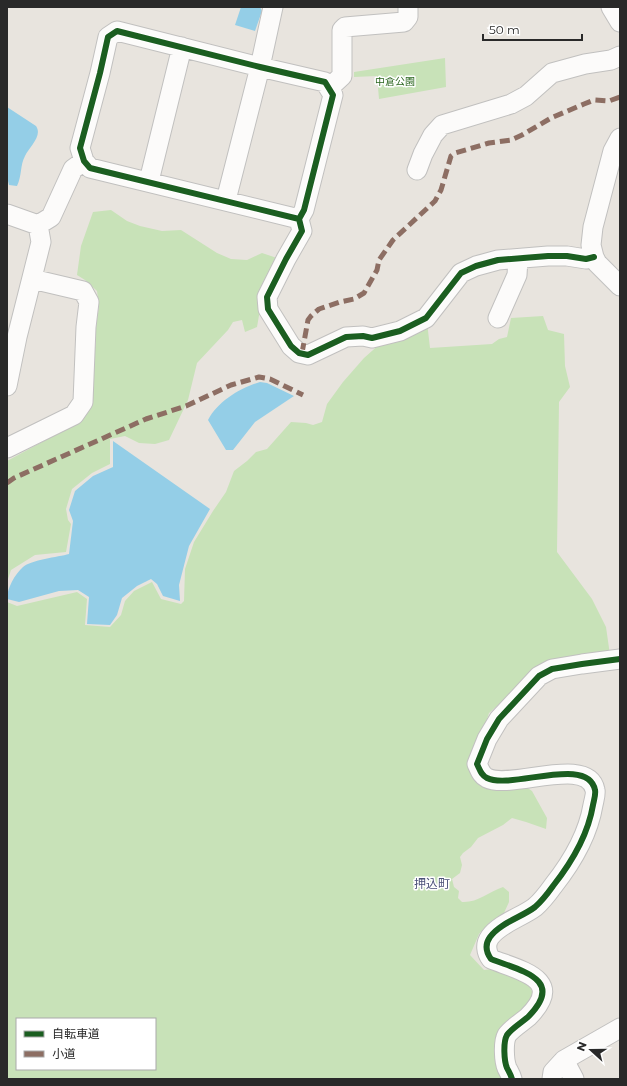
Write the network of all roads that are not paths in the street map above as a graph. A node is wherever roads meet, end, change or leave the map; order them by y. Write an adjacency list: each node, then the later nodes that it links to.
1 (273, 7): 7 (street)
2 (408, 7): 8 (street)
3 (611, 7): 4 (street)
4 (620, 22)
5 (182, 47): 7 (street); 10 (street); 12 (street)
6 (620, 56): 11 (street)
7 (260, 67): 8 (street); 13 (street)
8 (329, 88): 15 (street)
9 (620, 138): 17 (street)
10 (84, 161): 12 (street); 16 (street)
11 (417, 170)
12 (149, 181): 13 (street)
13 (226, 200): 15 (street)
14 (7, 214): 16 (street)
15 (299, 219): 18 (street)
16 (38, 225): 19 (street)
17 (594, 257): 18 (street); 20 (street)
18 (518, 259): 21 (street)
19 (32, 280): 22 (street); 23 (street)
20 (620, 286)
21 (498, 318)
22 (7, 386)
23 (7, 448)
24 (620, 659): 27 (street)
25 (620, 1028): 26 (street)
26 (564, 1060): 28 (street); 29 (street)
27 (512, 1079)
28 (552, 1079)
29 (574, 1079)

